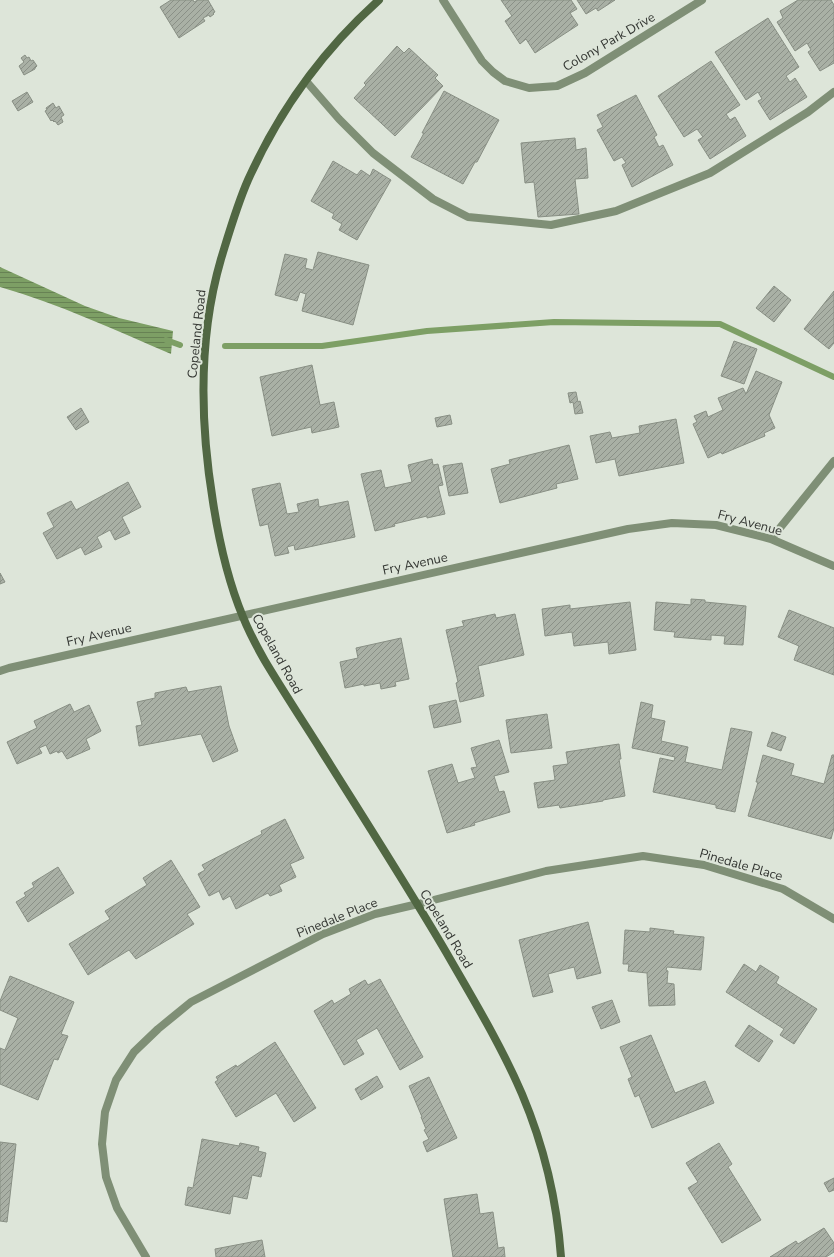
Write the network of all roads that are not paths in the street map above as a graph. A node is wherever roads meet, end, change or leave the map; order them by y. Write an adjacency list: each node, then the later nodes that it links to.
1 (379, 0): 4 (street, Copeland Road)
2 (443, 0): 3 (street, Colony Park Drive)
3 (702, 0)
4 (306, 81): 5 (street); 9 (street, Copeland Road)
5 (834, 92)
6 (834, 461): 7 (street)
7 (771, 539): 8 (street, Fry Avenue); 9 (street, Fry Avenue)
8 (834, 566)
9 (242, 615): 10 (street, Fry Avenue); 11 (street, Copeland Road)
10 (0, 671)
11 (418, 904): 12 (street, Pinedale Place); 13 (street, Pinedale Place); 14 (street, Copeland Road)
12 (834, 919)
13 (146, 1257)
14 (561, 1257)

